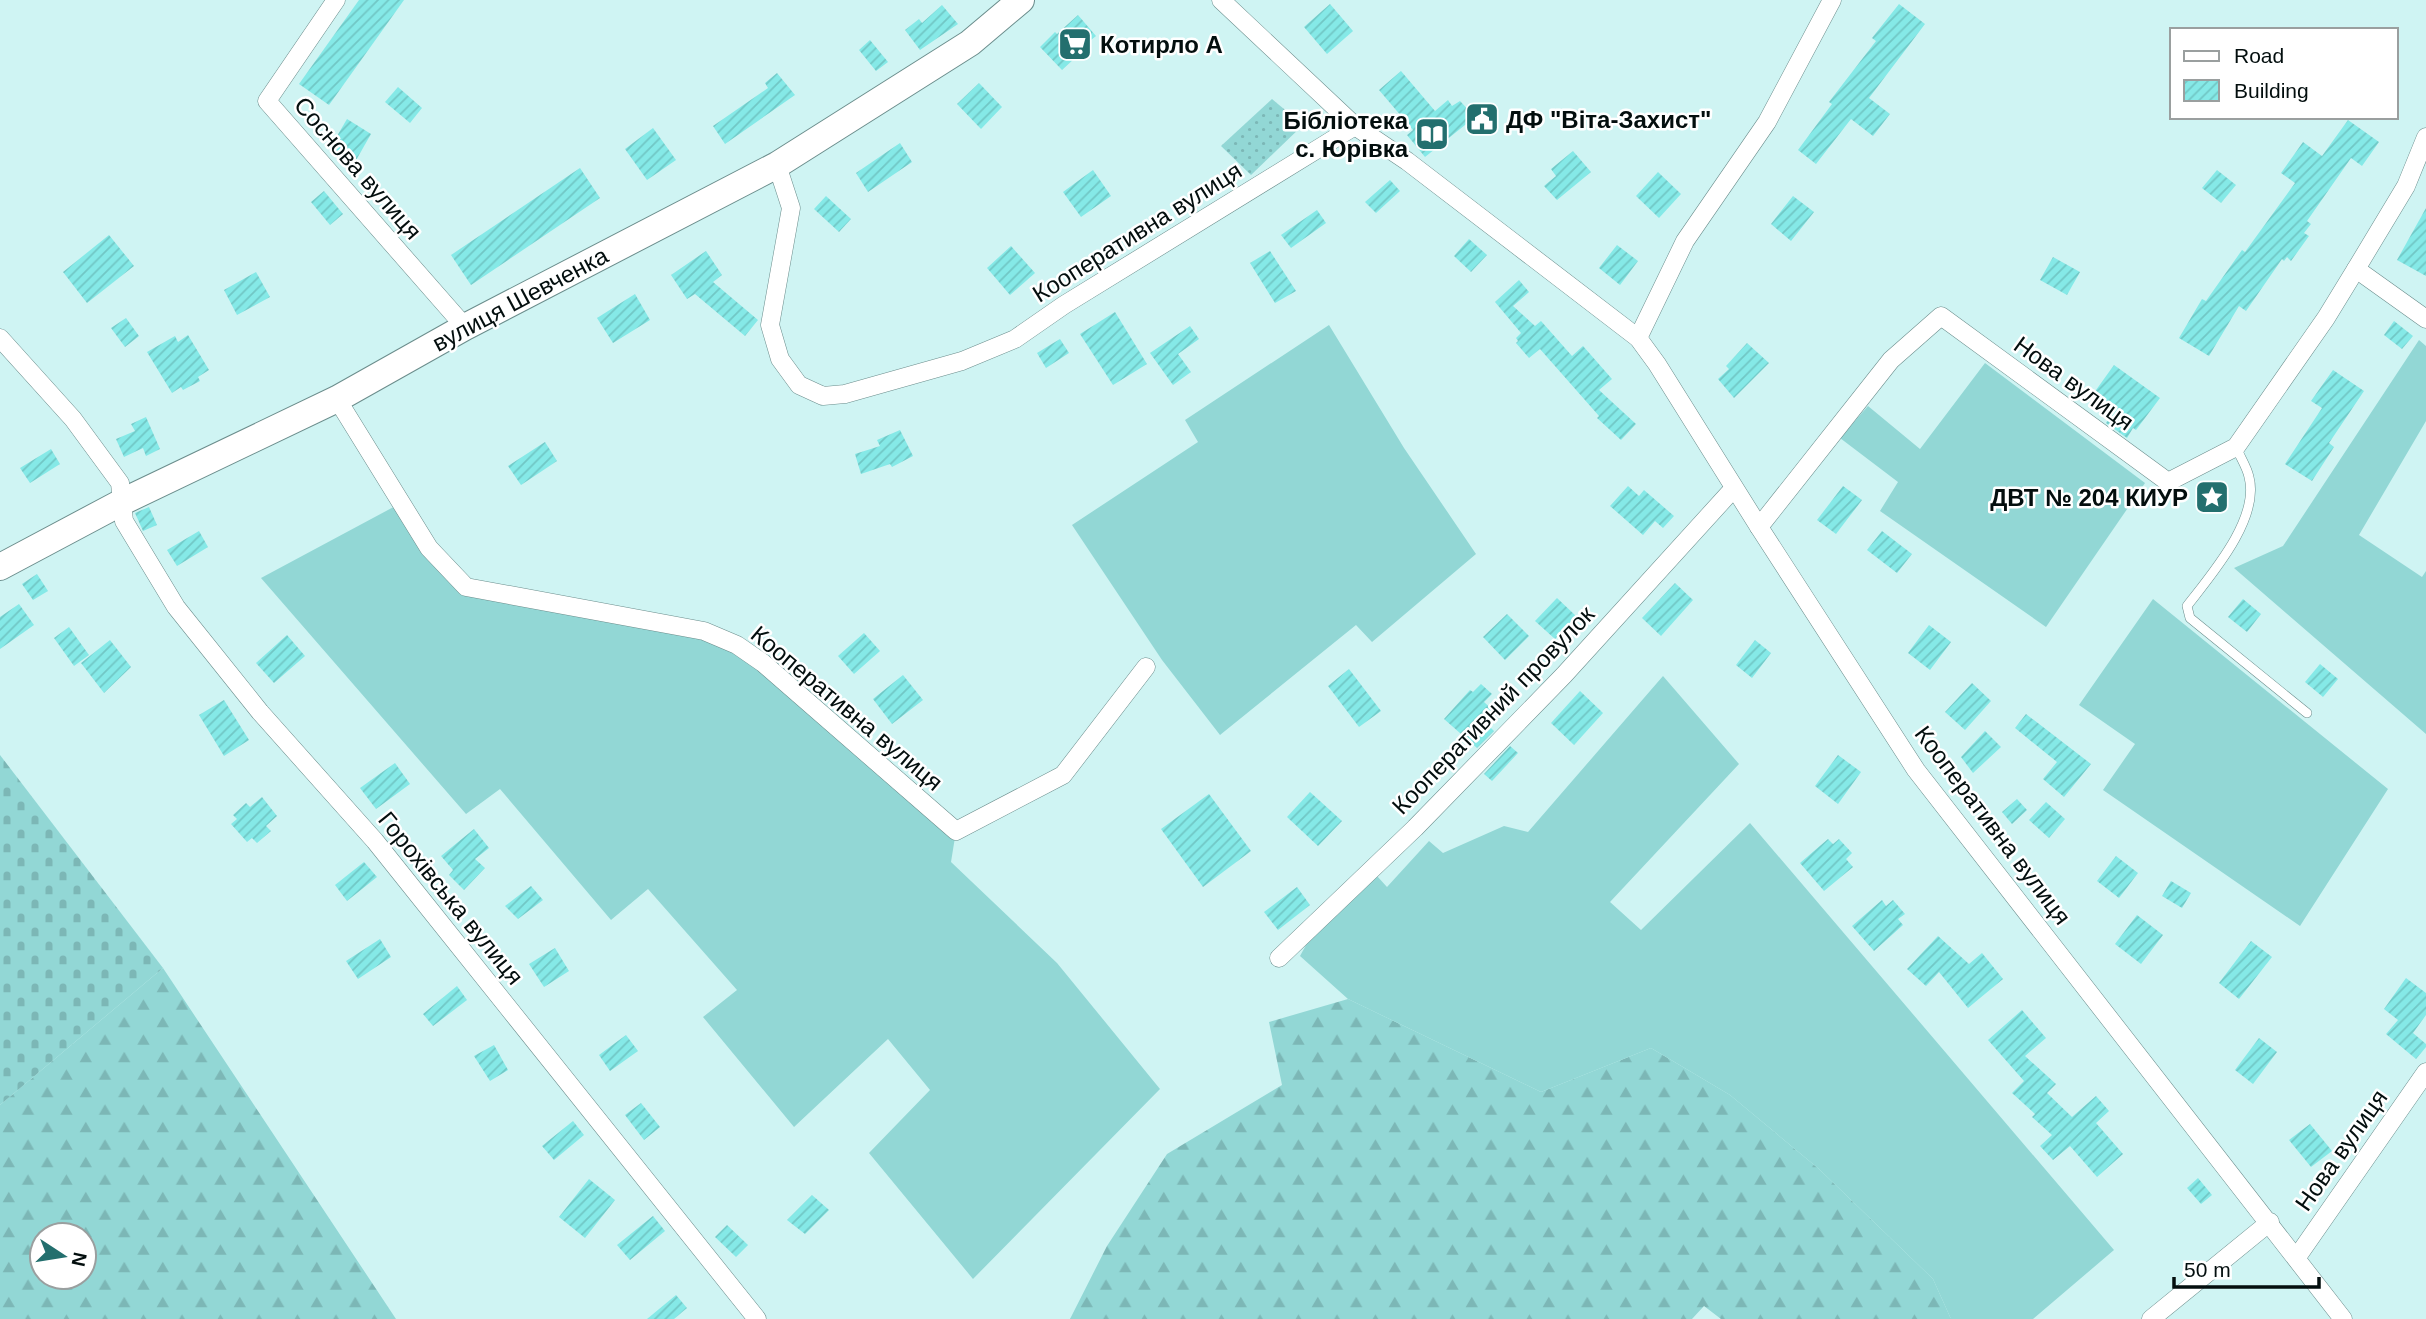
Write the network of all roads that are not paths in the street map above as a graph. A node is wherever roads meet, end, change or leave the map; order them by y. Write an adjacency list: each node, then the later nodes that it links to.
1 (336, 0): 10 (street, Соснова вулиця)
2 (1021, 0): 7 (street, вулиця Шевченка)
3 (1221, 0): 5 (street, Кооперативна вулиця)
4 (1832, 0): 12 (street)
5 (1355, 126): 7 (street, Кооперативна вулиця); 12 (street, Кооперативна вулиця)
6 (2426, 137): 8 (street, Нова вулиця)
7 (777, 165): 10 (street, вулиця Шевченка)
8 (2356, 269): 9 (street); 14 (street, Нова вулиця)
9 (2426, 319)
10 (465, 327): 13 (street, вулиця Шевченка)
11 (0, 338): 16 (street, Горохівська вулиця)
12 (1637, 338): 15 (street, Кооперативна вулиця)
13 (337, 400): 16 (street, вулиця Шевченка); 19 (street, Кооперативна вулиця)
14 (2236, 447): 17 (street, Нова вулиця); 20 (lane)
15 (1734, 488): 17 (street, Кооперативна вулиця); 21 (street, Кооперативний провулок)
16 (124, 501): 18 (street, вулиця Шевченка); 25 (street, Горохівська вулиця)
17 (1759, 527): 23 (street, Кооперативна вулиця)
18 (0, 567)
19 (1146, 667)
20 (2307, 713)
21 (1279, 958)
22 (2426, 1072): 24 (street, Нова вулиця)
23 (2270, 1222): 24 (street, Кооперативна вулиця); 26 (street)
24 (2297, 1257): 27 (street, Кооперативна вулиця)
25 (757, 1319)
26 (2151, 1319)
27 (2343, 1319)

